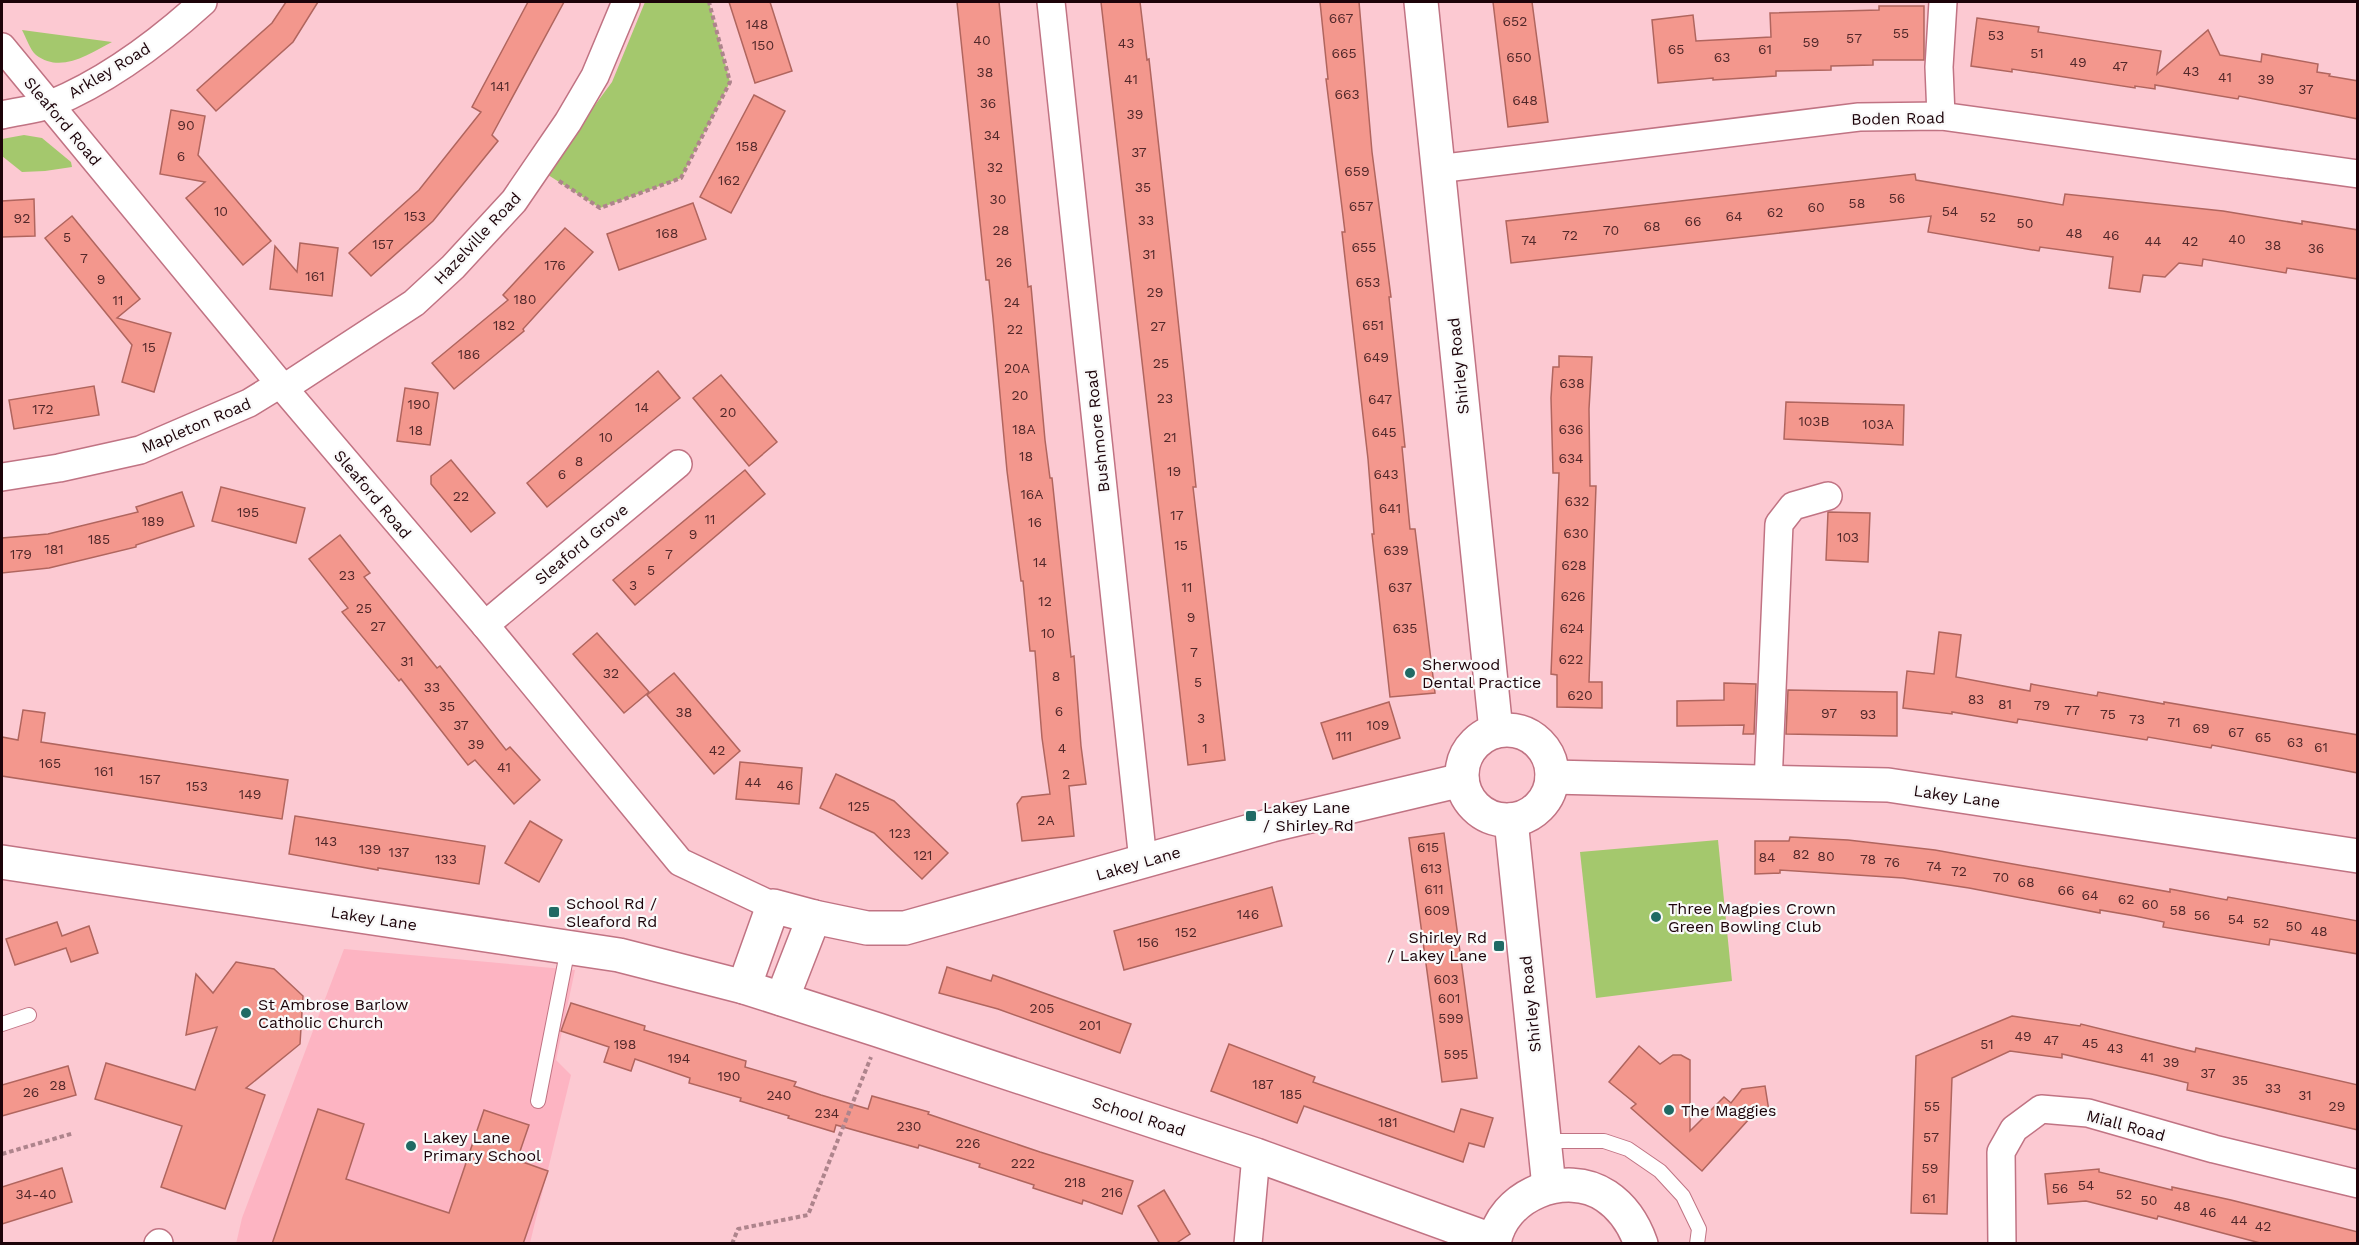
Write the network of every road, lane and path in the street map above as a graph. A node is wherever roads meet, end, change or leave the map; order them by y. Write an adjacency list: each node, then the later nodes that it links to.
1 (203, 2): 8 (street, Arkley Road)
2 (626, 2): 11 (street, Hazelville Road)
3 (709, 2): 11 (path)
4 (1051, 2): 25 (street, Bushmore Road)
5 (1421, 2): 12 (street, Shirley Road)
6 (1943, 2): 10 (street)
7 (2, 47): 8 (street, Sleaford Road)
8 (50, 105): 9 (street, Arkley Road); 14 (street, Sleaford Road)
9 (2, 115)
10 (1941, 116): 12 (street, Boden Road); 13 (street, Boden Road)
11 (538, 167): 14 (street, Hazelville Road)
12 (1437, 169): 19 (street, Shirley Road)
13 (2358, 174)
14 (282, 386): 16 (street, Mapleton Road); 18 (street, Sleaford Road)
15 (678, 464): 18 (street, Sleaford Grove)
16 (2, 477)
17 (1828, 496): 22 (street)
18 (485, 625): 27 (street, Sleaford Road)
19 (1496, 731): 20 (street); 21 (street)
20 (1552, 777): 22 (street, Lakey Lane); 23 (street)
21 (1462, 780): 23 (street); 25 (street, Lakey Lane)
22 (1768, 784): 24 (street, Lakey Lane)
23 (1511, 820): 37 (street, Shirley Road)
24 (2358, 856)
25 (1143, 861): 28 (street, Lakey Lane)
26 (2, 862): 29 (street, Lakey Lane)
27 (773, 906): 28 (street, Lakey Lane); 30 (street)
28 (814, 917): 31 (street)
29 (568, 948): 30 (street, Lakey Lane); 35 (lane)
30 (744, 987): 31 (street, Lakey Lane)
31 (782, 999): 34 (street, School Road)
32 (29, 1015): 33 (lane)
33 (2, 1024)
34 (878, 1030): 39 (street, School Road); 43 (path)
35 (538, 1101)
36 (74, 1133): 38 (path)
37 (1544, 1141): 41 (street, Shirley Road); 46 (lane)
38 (2, 1154)
39 (1256, 1155): 42 (street, School Road); 44 (street)
40 (2358, 1184): 47 (street, Miall Road)
41 (1549, 1187): 42 (street); 45 (street)
42 (1494, 1242)
43 (732, 1244)
44 (1248, 1244)
45 (1641, 1244)
46 (1697, 1244)
47 (2002, 1244)

